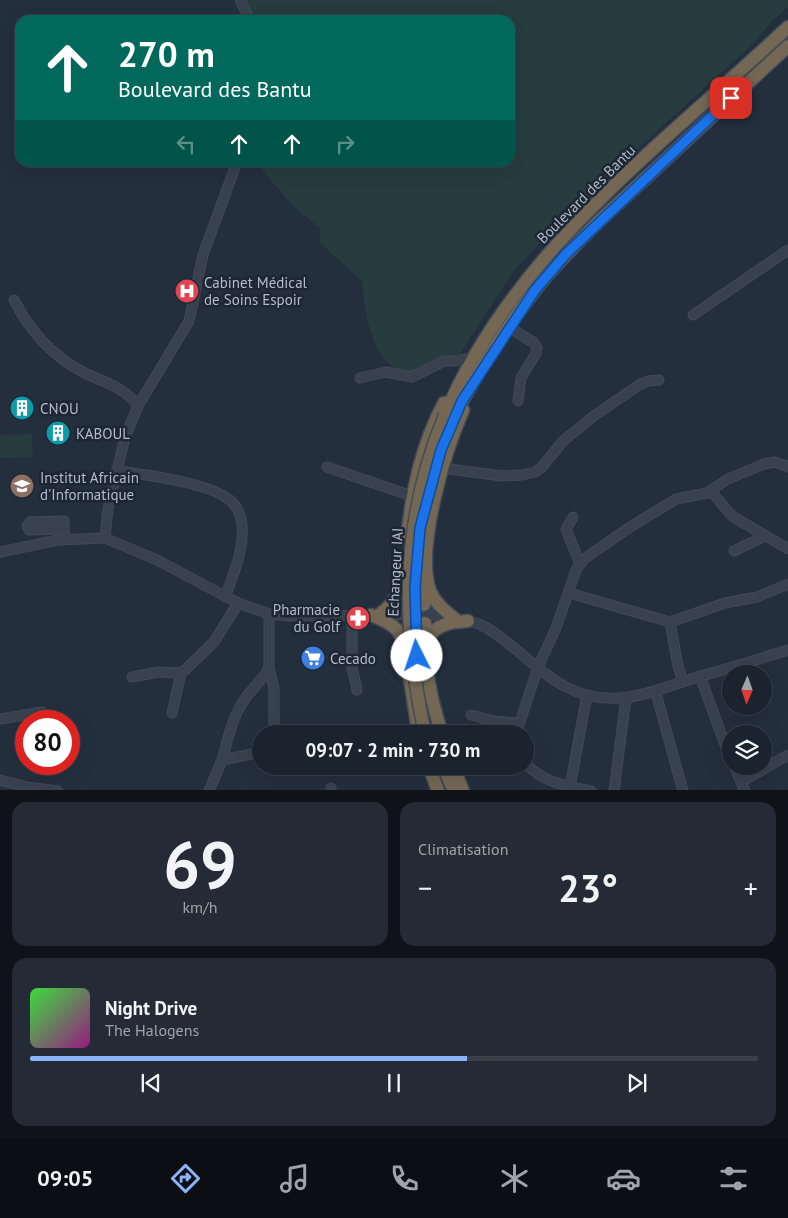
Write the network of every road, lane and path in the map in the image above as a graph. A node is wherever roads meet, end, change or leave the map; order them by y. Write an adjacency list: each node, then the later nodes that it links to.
1 (240, 0): 2 (street)
2 (248, 15)
3 (788, 27): 10 (highway, Boulevard des Bantu)
4 (788, 46): 9 (highway, Boulevard des Bantu)
5 (235, 167): 15 (street)
6 (788, 250): 8 (street)
7 (14, 300): 15 (street)
8 (693, 315)
9 (509, 327): 11 (highway, Boulevard des Bantu); 14 (street)
10 (474, 357): 12 (street); 16 (highway, Boulevard des Bantu); 22 (highway)
11 (486, 362): 16 (highway, Boulevard des Bantu); 17 (highway)
12 (360, 378)
13 (659, 380): 17 (street)
14 (518, 401)
15 (138, 406): 20 (street)
16 (450, 415): 65 (highway, Echangeur IAI, bridge); 66 (highway, Echangeur IAI)
17 (445, 461): 33 (highway)
18 (327, 467): 22 (street)
19 (788, 467): 21 (street)
20 (116, 471): 26 (street); 36 (street)
21 (711, 491): 25 (street); 31 (street)
22 (412, 496): 32 (highway)
23 (573, 517): 31 (street)
24 (64, 529): 27 (street)
25 (765, 536): 28 (street); 29 (street)
26 (105, 538): 27 (street); 36 (street)
27 (66, 539): 30 (street)
28 (788, 548)
29 (734, 551)
30 (0, 552)
31 (580, 564): 35 (street)
32 (404, 573): 41 (highway); 42 (highway)
33 (426, 574): 39 (highway); 43 (highway)
34 (788, 584): 44 (street)
35 (568, 593): 44 (street); 48 (street)
36 (225, 597): 37 (street)
37 (238, 603): 38 (street); 50 (street)
38 (269, 614): 40 (street); 49 (street)
39 (426, 614): 42 (street); 42 (street); 43 (street); 45 (highway)
40 (352, 615): 41 (street); 54 (street)
41 (380, 615): 42 (street); 47 (highway)
42 (404, 615): 47 (highway)
43 (457, 620): 45 (highway); 48 (street)
44 (670, 622): 53 (street)
45 (426, 647): 67 (highway)
46 (788, 650): 51 (street)
47 (406, 654): 64 (highway)
48 (538, 666): 56 (street); 62 (street)
49 (269, 668): 63 (street); 71 (street)
50 (181, 673): 52 (street); 58 (street)
51 (700, 676): 53 (street); 68 (street)
52 (132, 677)
53 (683, 682): 55 (street)
54 (358, 690)
55 (656, 693): 57 (street); 88 (street)
56 (587, 695): 57 (street); 79 (street)
57 (626, 698): 87 (street)
58 (172, 713)
59 (471, 715): 62 (street)
60 (15, 716): 61 (street)
61 (0, 719)
62 (518, 724)
63 (274, 725)
64 (417, 725)
65 (423, 725)
66 (430, 725)
67 (440, 725)
68 (722, 736)
69 (252, 754): 71 (street)
70 (788, 755): 78 (street)
71 (222, 760): 81 (street)
72 (534, 771): 79 (street)
73 (432, 775): 82 (highway)
74 (438, 775): 83 (highway)
75 (447, 775): 84 (highway)
76 (457, 775): 85 (highway)
77 (0, 780): 80 (street)
78 (743, 786)
79 (570, 787): 86 (street)
80 (58, 790)
81 (209, 790)
82 (438, 790)
83 (444, 790)
84 (454, 790)
85 (463, 790)
86 (591, 790)
87 (614, 790)
88 (683, 790)

